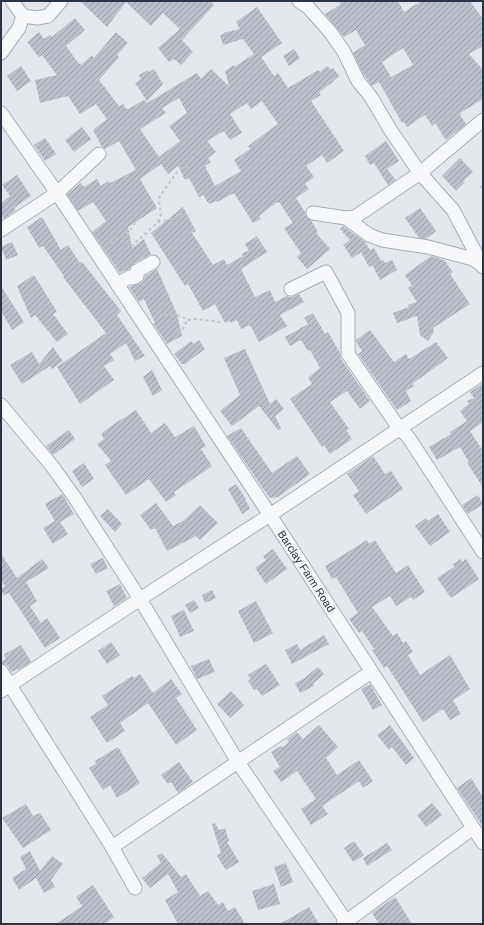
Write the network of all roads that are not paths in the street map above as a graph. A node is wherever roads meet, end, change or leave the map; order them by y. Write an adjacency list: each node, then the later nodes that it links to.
1 (12, 1): 4 (street)
2 (62, 1): 4 (street)
3 (299, 1): 9 (street)
4 (23, 16): 5 (street)
5 (1, 53)
6 (1, 113): 10 (street, Barclay Farm Road)
7 (483, 120): 9 (street)
8 (99, 154): 10 (street)
9 (420, 173): 12 (street); 15 (street)
10 (57, 193): 13 (street); 16 (street, Barclay Farm Road)
11 (313, 213): 12 (street)
12 (346, 218): 15 (street)
13 (1, 230)
14 (153, 262): 16 (street)
15 (482, 266)
16 (117, 284): 21 (street, Barclay Farm Road)
17 (291, 289): 20 (street)
18 (483, 373): 20 (street)
19 (1, 405): 23 (street)
20 (399, 428): 21 (street); 22 (street)
21 (270, 515): 23 (street); 25 (street, Barclay Farm Road)
22 (483, 552)
23 (140, 599): 26 (street); 27 (street)
24 (1, 671): 26 (street)
25 (371, 672): 27 (street); 28 (street, Barclay Farm Road)
26 (6, 688): 30 (street)
27 (238, 762): 30 (street); 32 (street)
28 (473, 828): 29 (street, Barclay Farm Road); 32 (street)
29 (483, 843)
30 (112, 847): 31 (street)
31 (135, 888)
32 (346, 923)

